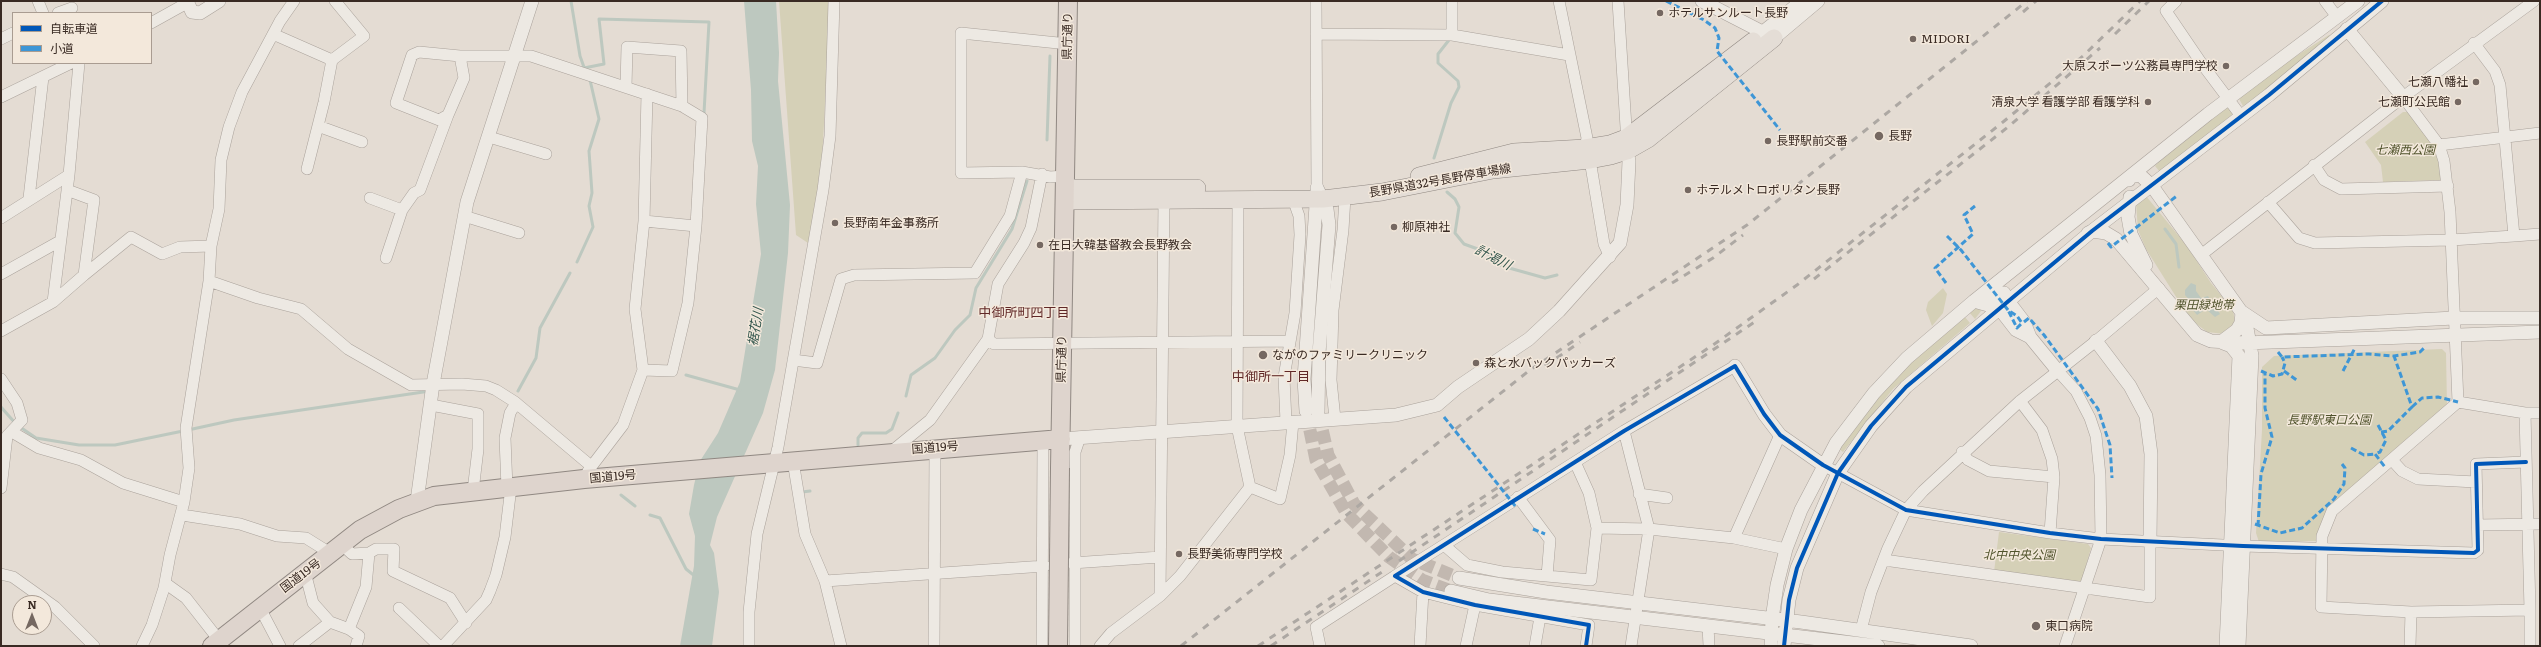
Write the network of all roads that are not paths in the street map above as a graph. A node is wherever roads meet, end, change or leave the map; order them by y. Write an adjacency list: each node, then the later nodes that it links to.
1 (38, 1): 22 (street)
2 (294, 1): 29 (street)
3 (335, 1): 39 (street)
4 (532, 1): 38 (street)
5 (834, 1): 117 (street)
6 (1068, 1): 35 (highway, 県庁通り)
7 (1316, 1): 30 (street)
8 (1452, 1): 31 (street)
9 (1559, 1): 36 (street)
10 (1618, 1): 56 (street)
11 (1702, 1): 32 (street)
12 (1802, 1): 24 (street)
13 (1818, 1): 32 (street)
14 (2176, 1): 47 (street)
15 (2325, 1): 25 (street)
16 (2358, 1): 25 (street)
17 (2382, 1): 27 (street)
18 (2534, 1): 34 (street)
19 (187, 2): 20 (street); 26 (street)
20 (213, 4)
21 (72, 8): 23 (street)
22 (43, 12)
23 (61, 12)
24 (1785, 14): 32 (street); 32 (street)
25 (2337, 17): 47 (street)
26 (152, 22)
27 (2347, 29): 46 (street); 50 (street)
28 (12, 34): 33 (street)
29 (273, 34): 39 (street); 90 (street)
30 (1316, 34): 31 (street); 70 (street)
31 (1452, 35): 36 (street)
32 (1777, 35): 56 (main road, 長野県道32号長野停車場線)
33 (1, 39)
34 (2474, 43): 46 (street); 54 (street)
35 (1068, 44): 62 (street); 68 (highway, 県庁通り)
36 (1569, 55): 59 (street)
37 (460, 56): 38 (street); 49 (street); 49 (street)
38 (515, 56): 43 (street); 53 (street)
39 (332, 60): 51 (street)
40 (69, 64): 42 (street)
41 (79, 64): 65 (street)
42 (43, 77): 45 (street); 72 (street)
43 (626, 88): 44 (street); 48 (street)
44 (647, 94): 48 (street); 82 (street)
45 (1, 97)
46 (2402, 97): 57 (street); 60 (street)
47 (2229, 98): 50 (street); 63 (street)
48 (682, 106): 83 (street)
49 (448, 115): 79 (street)
50 (2241, 116): 66 (street)
51 (318, 126): 55 (street); 61 (street)
52 (2540, 133): 54 (street)
53 (489, 137): 58 (street); 80 (street)
54 (2505, 137): 57 (street); 87 (street)
55 (362, 142)
56 (1627, 145): 59 (main road, 長野県道32号長野停車場線); 92 (street)
57 (2439, 145): 67 (street)
58 (546, 154)
59 (1588, 154): 70 (main road, 長野県道32号長野停車場線); 71 (main road, 長野県道32号長野停車場線); 92 (street)
60 (2314, 165): 67 (street); 77 (street)
61 (307, 168)
62 (1022, 172): 64 (street); 117 (street)
63 (2138, 172): 66 (street); 78 (street); 98 (street)
64 (1042, 174): 68 (street); 108 (street)
65 (69, 175): 69 (street); 72 (street)
66 (2152, 186): 78 (street); 91 (street)
67 (2448, 186): 88 (street)
68 (1065, 189): 70 (main road, 長野県道32号長野停車場線); 76 (main road, 長野県道32号長野停車場線); 115 (highway, 県庁通り)
69 (67, 190): 89 (street); 95 (street)
70 (1319, 195): 71 (main road, 長野県道32号長野停車場線); 75 (main road, 長野県道32号長野停車場線); 126 (street)
71 (1345, 197): 129 (street)
72 (29, 198): 81 (street)
73 (370, 198): 79 (street)
74 (1238, 199): 75 (main road, 長野県道32号長野停車場線); 76 (main road, 長野県道32号長野停車場線); 113 (street)
75 (1293, 199): 109 (street)
76 (1164, 200): 112 (street)
77 (2268, 202): 88 (street); 91 (street)
78 (2124, 206): 84 (street); 97 (street)
79 (402, 210): 93 (street)
80 (464, 216): 85 (street); 122 (street)
81 (1, 218)
82 (644, 222): 83 (street); 119 (street)
83 (696, 226): 119 (street)
84 (2092, 231): 97 (street); 98 (street); 100 (street)
85 (519, 233)
86 (2540, 234): 87 (street)
87 (2514, 236): 88 (street)
88 (2450, 240): 102 (street)
89 (60, 241): 94 (street); 99 (street)
90 (211, 246): 95 (street); 96 (street)
91 (2201, 255): 101 (street)
92 (1610, 257): 129 (street)
93 (386, 258)
94 (1, 274)
95 (84, 275): 99 (street)
96 (209, 281): 122 (street); 160 (street)
97 (2159, 288): 110 (street); 114 (street)
98 (1974, 301): 147 (street)
99 (53, 302): 105 (street)
100 (2003, 305): 120 (street); 149 (street)
101 (2242, 312): 104 (street); 111 (street); 114 (street)
102 (2454, 318): 103 (street); 104 (street); 107 (street)
103 (2540, 318)
104 (2266, 328): 111 (street)
105 (1, 331)
106 (2540, 332): 107 (street)
107 (2456, 334): 111 (street); 124 (street)
108 (988, 339): 115 (street); 140 (street)
109 (1290, 341): 113 (street); 130 (street)
110 (2096, 341): 120 (street); 171 (street)
111 (2248, 341): 114 (street); 116 (street); 174 (street)
112 (1162, 342): 113 (street); 115 (street); 133 (street)
113 (1237, 342): 131 (street)
114 (2221, 342): 116 (street)
115 (1062, 344): 137 (highway, 県庁通り)
116 (2239, 356): 172 (street)
117 (793, 360): 146 (street)
118 (1735, 366): 134 (street); 135 (street)
119 (643, 370): 148 (street)
120 (2057, 370): 123 (street); 170 (street)
121 (1, 379): 132 (street)
122 (432, 393): 125 (street); 155 (street); 159 (street)
123 (2020, 401): 141 (street); 150 (street)
124 (2458, 402): 128 (street); 142 (street)
125 (515, 406): 148 (street); 152 (street)
126 (1312, 412)
127 (2540, 413): 128 (street)
128 (2525, 414): 145 (street)
129 (1335, 419): 130 (street)
130 (1290, 422): 131 (street); 153 (street)
131 (1238, 426): 133 (street); 153 (street)
132 (11, 430): 154 (street); 160 (street)
133 (1161, 431): 136 (street); 179 (street)
134 (1624, 431): 144 (street); 156 (street)
135 (1780, 435): 147 (street); 169 (street)
136 (1080, 437): 137 (street); 181 (street)
137 (1061, 439): 138 (highway, 国道19号); 224 (highway, 県庁通り, bridge)
138 (1043, 441): 139 (highway, 国道19号); 182 (street)
139 (935, 449): 140 (highway, 国道19号); 184 (street)
140 (892, 451): 143 (highway, 国道19号)
141 (1962, 452): 150 (street); 161 (street)
142 (2392, 460): 151 (street); 175 (street)
143 (793, 461): 146 (highway, 国道19号); 189 (street)
144 (1575, 462): 157 (street); 166 (street)
145 (2526, 462): 151 (street); 163 (street)
146 (771, 463): 148 (highway, 国道19号); 220 (street)
147 (1823, 465): 149 (street); 177 (street)
148 (587, 473): 152 (highway, 国道19号)
149 (1838, 473): 161 (street); 204 (street)
150 (2054, 476): 168 (street)
151 (2476, 482): 165 (street)
152 (509, 487): 155 (highway, 国道19号); 206 (street)
153 (1250, 487): 194 (street)
154 (1, 488)
155 (473, 491): 159 (highway, 国道19号)
156 (1639, 494): 158 (street); 167 (street)
157 (1518, 497): 173 (street); 187 (street)
158 (1667, 498)
159 (417, 501): 176 (highway, 国道19号)
160 (184, 502): 162 (street)
161 (1906, 510): 168 (street); 180 (street)
162 (182, 516): 176 (street); 190 (street)
163 (2528, 524): 164 (street); 165 (street); 199 (street)
164 (2540, 524)
165 (2478, 525): 175 (street)
166 (1598, 528): 167 (street); 187 (street)
167 (1649, 529): 169 (street); 195 (street)
168 (2050, 533): 170 (street)
169 (1734, 538): 177 (street)
170 (2101, 539): 171 (street); 191 (street)
171 (2150, 541): 172 (street); 191 (street)
172 (2230, 545): 174 (street); 237 (street)
173 (1445, 546): 186 (street); 187 (street)
174 (2243, 546): 175 (street); 238 (street)
175 (2322, 548): 200 (street)
176 (336, 549): 178 (street); 183 (highway, 国道19号)
177 (1786, 549): 203 (street)
178 (369, 553): 206 (street); 208 (street)
179 (1160, 557): 181 (street); 194 (street)
180 (1884, 560): 191 (street); 209 (street)
181 (1073, 563): 225 (street)
182 (1044, 566): 184 (street); 223 (street)
183 (305, 572): 197 (highway, 国道19号); 205 (street)
184 (934, 573): 189 (street); 222 (street)
185 (1, 574): 213 (street)
186 (1395, 576): 193 (street); 227 (street)
187 (1547, 576)
188 (1459, 578): 195 (street)
189 (825, 581): 221 (street)
190 (165, 583): 211 (street); 214 (street)
191 (2086, 588): 236 (street)
192 (1451, 591): 201 (street)
193 (1423, 592): 196 (street); 228 (street)
194 (1160, 596): 226 (street)
195 (1639, 603): 201 (street); 203 (street)
196 (1476, 605): 202 (street); 229 (street)
197 (260, 608): 211 (highway, 国道19号); 215 (street)
198 (399, 608): 218 (street)
199 (2530, 610): 200 (street); 240 (street)
200 (2411, 612): 239 (street)
201 (1635, 616): 207 (street); 232 (street)
202 (1540, 617): 230 (street); 231 (street)
203 (1772, 619): 204 (street); 210 (street)
204 (1786, 620): 209 (street); 210 (street)
205 (330, 622): 208 (street); 216 (street)
206 (466, 623): 219 (street)
207 (1708, 626): 210 (street); 233 (street)
208 (349, 629): 217 (street)
209 (1861, 630): 235 (street)
210 (1778, 641): 212 (street)
211 (218, 644)
212 (1857, 645): 234 (street)
213 (94, 646)
214 (142, 646)
215 (280, 646)
216 (299, 646)
217 (356, 646)
218 (439, 646)
219 (443, 646)
220 (749, 646)
221 (842, 646)
222 (934, 646)
223 (1042, 646)
224 (1058, 646)
225 (1075, 646)
226 (1100, 646)
227 (1320, 646)
228 (1420, 646)
229 (1466, 646)
230 (1535, 646)
231 (1586, 646)
232 (1632, 646)
233 (1709, 646)
234 (1878, 646)
235 (1971, 646)
236 (2065, 646)
237 (2226, 646)
238 (2240, 646)
239 (2410, 646)
240 (2530, 646)

